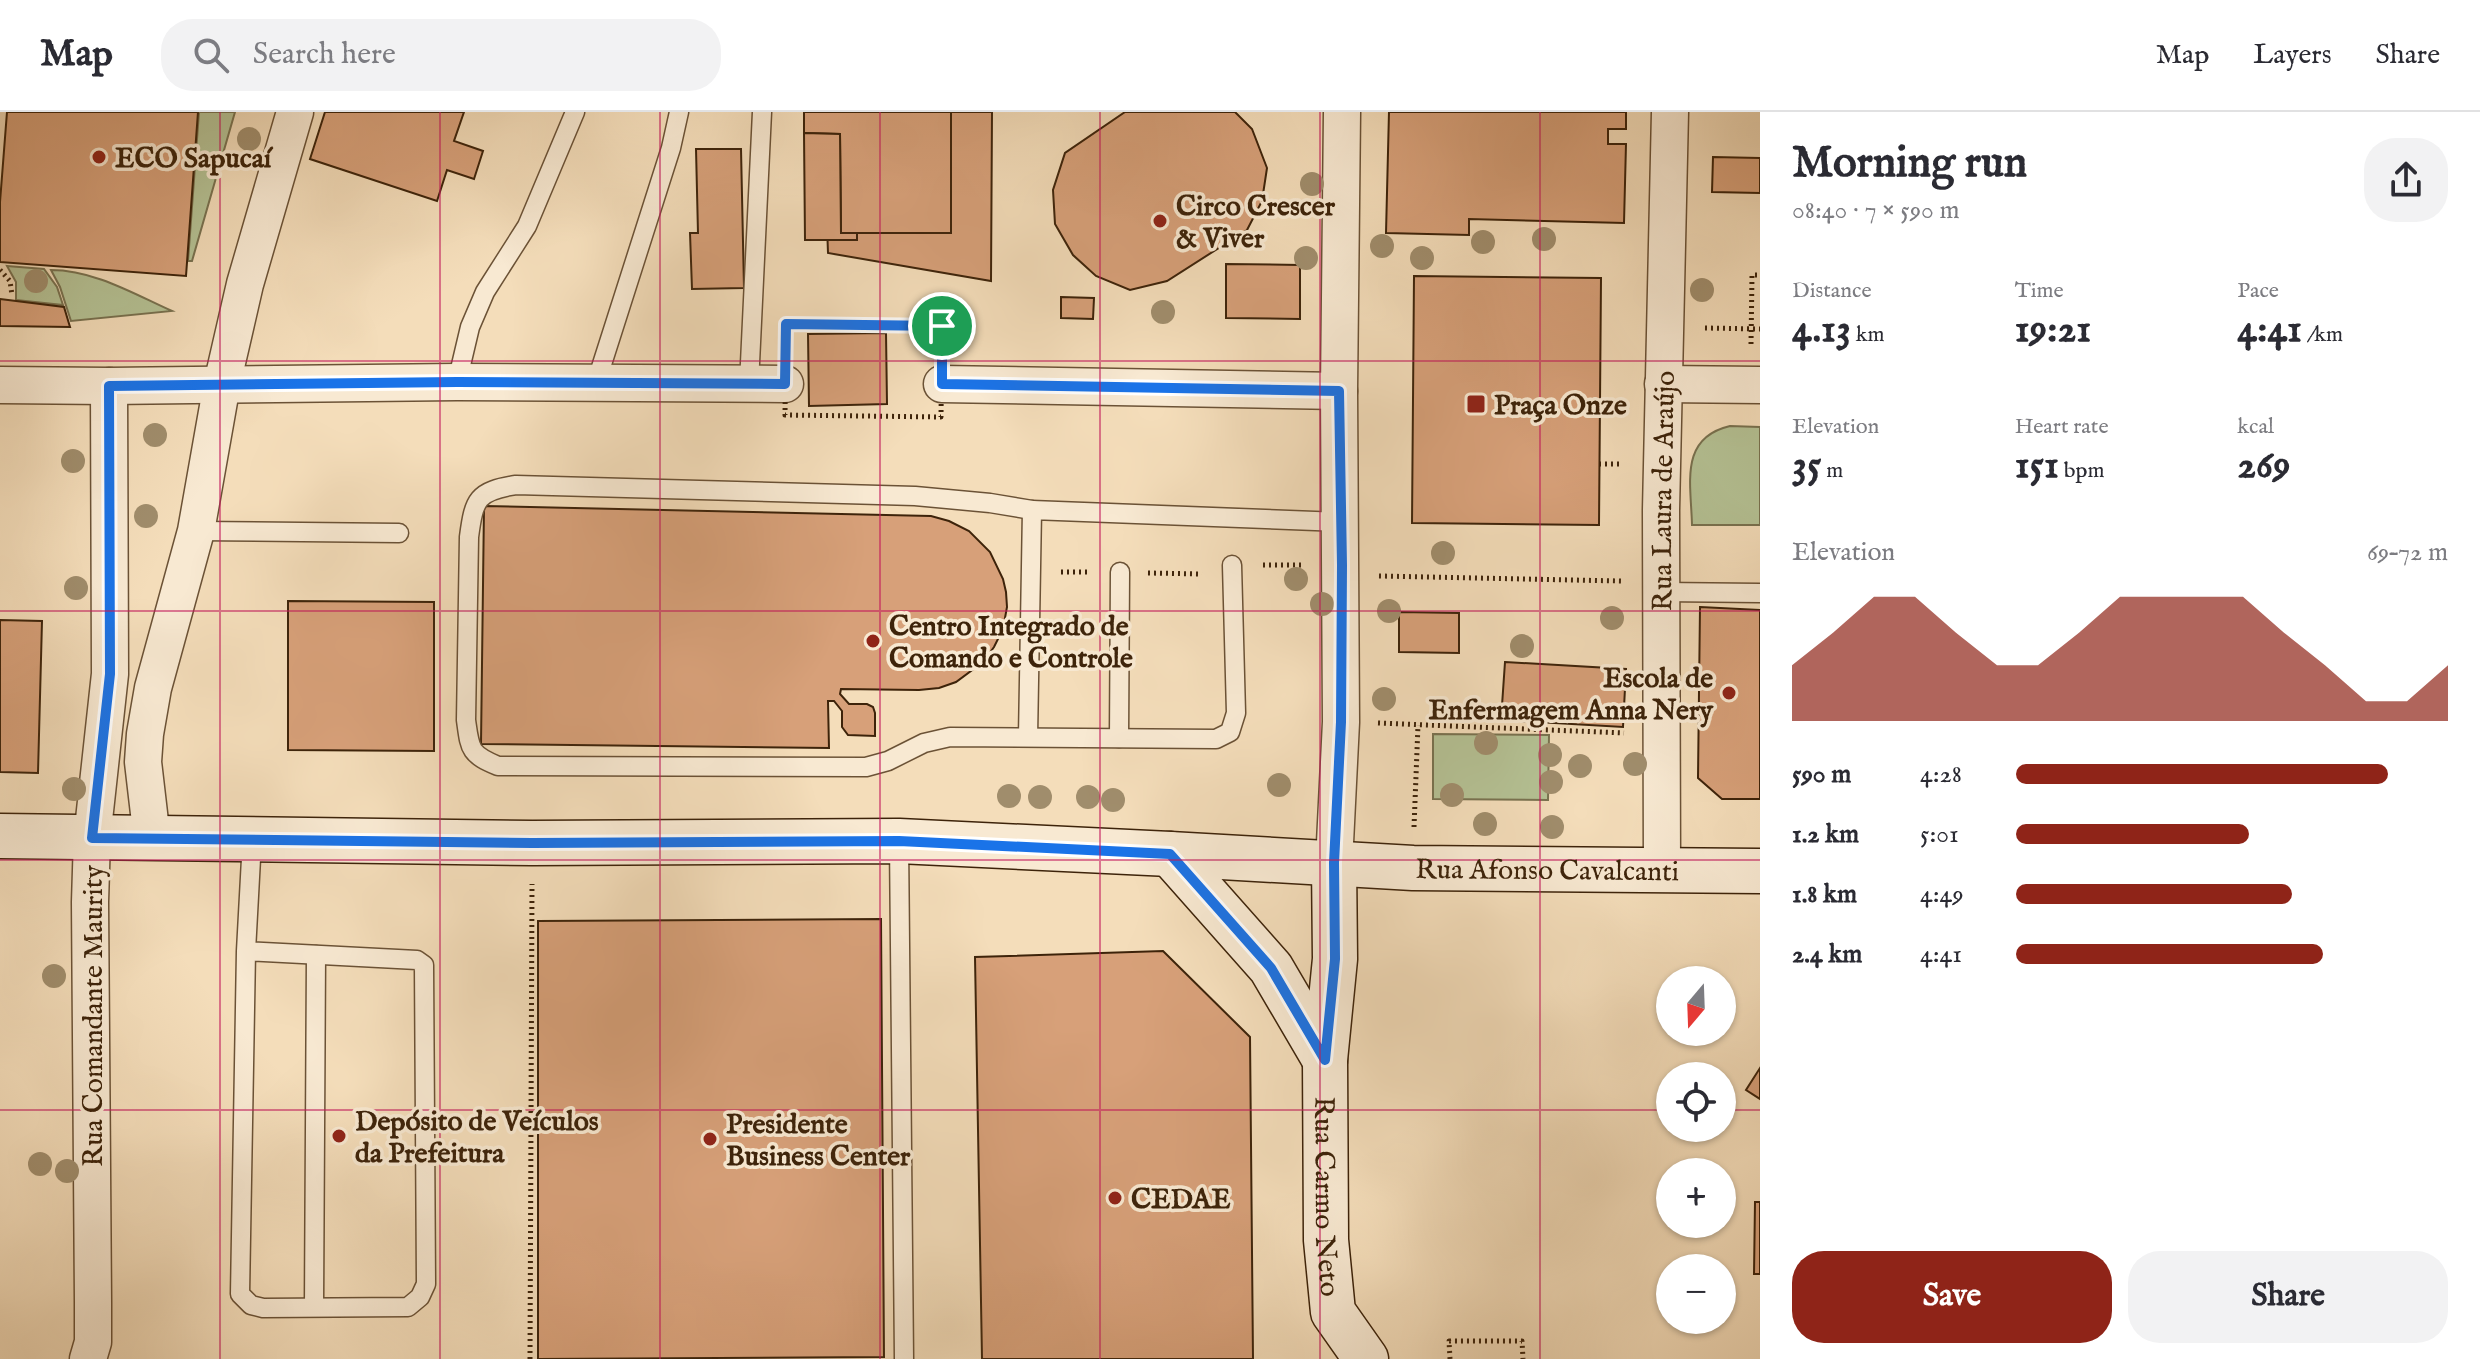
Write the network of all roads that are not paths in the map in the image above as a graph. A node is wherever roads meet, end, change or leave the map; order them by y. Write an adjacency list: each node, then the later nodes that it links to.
1 (295, 112): 9 (street)
2 (575, 112): 7 (lane)
3 (679, 112): 8 (lane)
4 (762, 112): 10 (lane)
5 (1342, 112): 17 (street, Rua Carmo Neto)
6 (1670, 112): 13 (street, Rua Laura de Araújo)
7 (457, 382): 8 (street); 9 (street)
8 (596, 383): 10 (street)
9 (222, 384): 16 (street); 20 (street)
10 (749, 384): 11 (street)
11 (785, 384)
12 (942, 384): 17 (street)
13 (1663, 384): 15 (street); 24 (street, Rua Laura de Araújo)
14 (0, 385): 16 (street)
15 (1756, 385)
16 (109, 386): 29 (street, Rua Comandante Maurity)
17 (1339, 391): 19 (street, Rua Carmo Neto)
18 (1032, 510): 19 (lane); 26 (lane); 26 (lane)
19 (1341, 522): 34 (street, Rua Carmo Neto)
20 (196, 531): 21 (lane); 30 (street)
21 (399, 533)
22 (1232, 565): 27 (lane)
23 (1120, 572): 27 (lane)
24 (1662, 587): 25 (lane); 35 (street, Rua Laura de Araújo)
25 (1760, 593)
26 (1028, 737): 27 (lane)
27 (1119, 738)
28 (0, 836): 29 (street, Rua Afonso Cavalcanti)
29 (92, 838): 30 (street, Rua Afonso Cavalcanti); 41 (street, Rua Comandante Maurity)
30 (152, 839): 31 (street, Rua Afonso Cavalcanti)
31 (252, 840): 32 (street, Rua Afonso Cavalcanti); 37 (lane)
32 (899, 841): 33 (street, Rua Afonso Cavalcanti); 42 (lane)
33 (1170, 854): 34 (street, Rua Afonso Cavalcanti); 39 (street)
34 (1334, 863): 35 (street, Rua Afonso Cavalcanti); 39 (street, Rua Carmo Neto)
35 (1662, 869): 36 (street, Rua Afonso Cavalcanti)
36 (1760, 871)
37 (246, 951): 38 (lane); 40 (lane)
38 (316, 955): 40 (lane); 40 (lane)
39 (1325, 1060): 43 (street, Rua Carmo Neto)
40 (314, 1306)
41 (88, 1359)
42 (904, 1359)
43 (1366, 1359)

